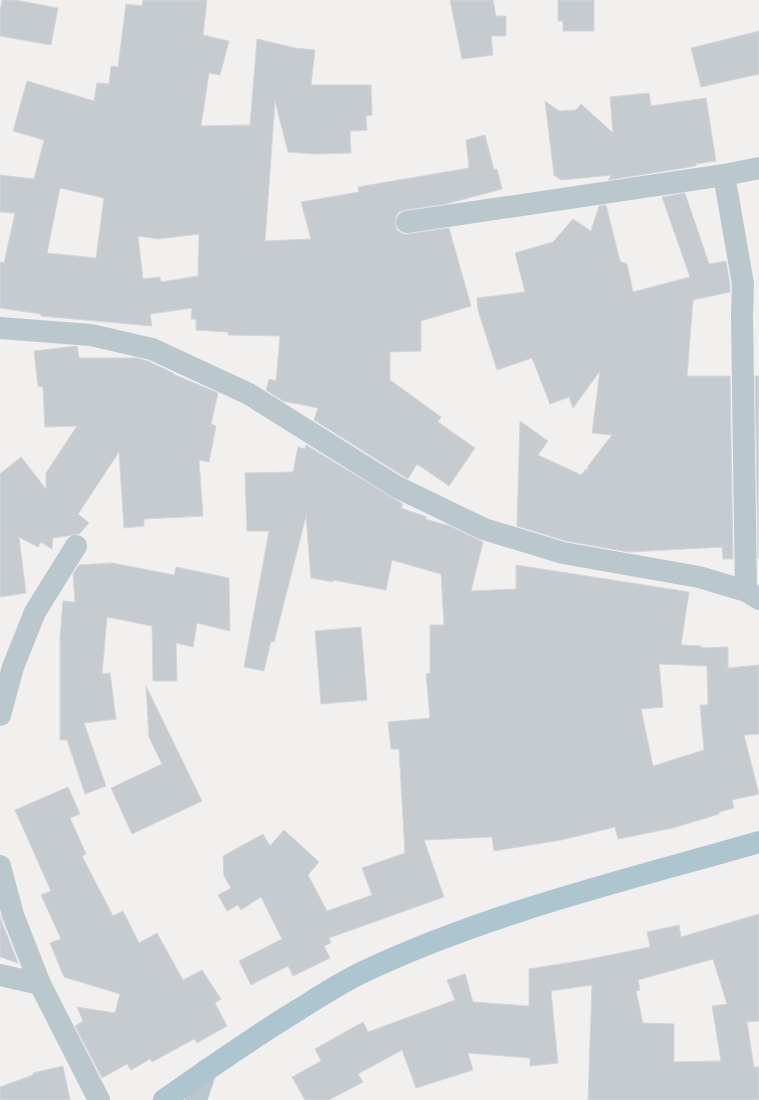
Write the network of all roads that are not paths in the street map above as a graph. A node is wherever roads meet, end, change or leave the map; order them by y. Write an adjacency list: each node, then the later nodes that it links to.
1 (759, 168): 2 (street)
2 (724, 176): 3 (street); 4 (street)
3 (407, 222)
4 (751, 282): 6 (street)
5 (0, 328): 8 (street)
6 (751, 418): 8 (street)
7 (76, 546): 9 (street)
8 (753, 595)
9 (0, 715)
10 (759, 842): 14 (main road)
11 (0, 866): 13 (street)
12 (0, 975): 13 (street)
13 (40, 984): 15 (street)
14 (206, 1070): 16 (main road); 17 (street)
15 (99, 1100)
16 (164, 1100)
17 (196, 1100)

